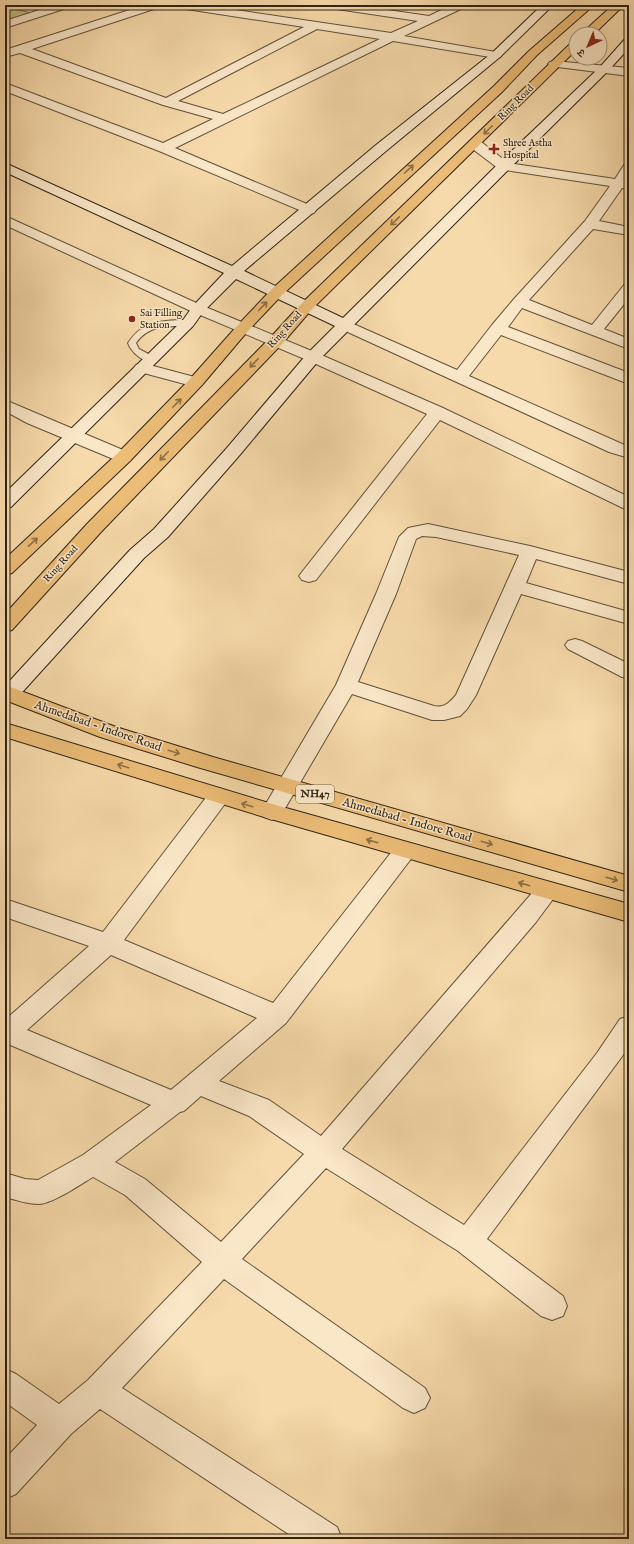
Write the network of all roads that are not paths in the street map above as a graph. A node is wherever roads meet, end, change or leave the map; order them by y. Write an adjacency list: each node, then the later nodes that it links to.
1 (66, 5): 10 (street)
2 (156, 5): 17 (street)
3 (180, 5): 13 (street)
4 (330, 5): 11 (street)
5 (461, 5): 11 (street)
6 (548, 5): 20 (street)
7 (589, 5): 39 (highway, Ring Road, one-way to 7)
8 (619, 5): 14 (highway)
9 (24, 8): 10 (street)
10 (44, 12): 12 (street)
11 (429, 19): 15 (street)
12 (5, 25)
13 (316, 25): 15 (street); 25 (street)
14 (596, 26)
15 (392, 36): 20 (street); 26 (street)
16 (629, 41): 22 (street)
17 (21, 49): 19 (street); 25 (street)
18 (568, 51): 21 (highway, Ring Road)
19 (5, 54)
20 (496, 56): 33 (street)
21 (554, 64): 22 (street); 27 (highway, Ring Road, one-way to 27)
22 (604, 68): 23 (street); 29 (street)
23 (629, 72)
24 (5, 87): 28 (street)
25 (167, 102): 26 (street)
26 (226, 119): 28 (street)
27 (476, 144): 29 (street); 41 (highway, Ring Road, one-way to 41)
28 (164, 148): 33 (street)
29 (504, 166): 32 (street); 44 (street)
30 (5, 167): 37 (street)
31 (629, 168): 32 (street)
32 (624, 184): 35 (street)
33 (309, 210): 37 (street)
34 (5, 220): 42 (street)
35 (590, 224): 36 (street); 40 (street)
36 (629, 231)
37 (234, 272): 39 (street); 42 (street)
38 (629, 288): 47 (street)
39 (277, 292): 41 (street); 46 (highway, Ring Road, one-way to 39)
40 (518, 302): 45 (street); 47 (street)
41 (307, 306): 44 (street); 48 (highway, Ring Road)
42 (198, 310): 43 (street); 46 (street)
43 (188, 323): 51 (street); 51 (lane)
44 (344, 325): 50 (street); 52 (street)
45 (497, 328): 52 (street); 53 (street)
46 (242, 329): 48 (street); 54 (highway, Ring Road)
47 (595, 331): 49 (street)
48 (275, 342): 50 (street); 68 (highway, Ring Road, one-way to 68)
49 (629, 344)
50 (313, 357): 56 (street); 72 (street)
51 (147, 364): 54 (street); 57 (street)
52 (460, 377): 58 (street)
53 (629, 380)
54 (196, 382): 59 (highway, Ring Road, one-way to 54)
55 (5, 405): 57 (street)
56 (438, 412): 61 (street); 64 (street)
57 (73, 435): 59 (street); 60 (street)
58 (629, 453)
59 (124, 457): 63 (highway, Ring Road, one-way to 59)
60 (5, 503)
61 (629, 504)
62 (530, 552): 65 (street); 66 (street); 71 (street)
63 (5, 569)
64 (309, 576)
65 (629, 578)
66 (514, 586): 67 (street); 71 (street)
67 (629, 618)
68 (5, 626)
69 (576, 645): 70 (street)
70 (629, 672)
71 (346, 685): 74 (street)
72 (7, 693): 74 (highway, Ahmedabad - Indore Road / NH47, one-way to 74)
73 (5, 730): 75 (highway, NH47, one-way to 73)
74 (288, 786): 76 (street); 78 (highway, Ahmedabad - Indore Road / NH47, one-way to 78)
75 (219, 796): 76 (highway, NH47, one-way to 75); 82 (street)
76 (272, 812): 77 (highway, NH47, one-way to 76)
77 (405, 851): 79 (highway, NH47, one-way to 77); 83 (street)
78 (629, 884)
79 (547, 891): 81 (highway, NH47); 88 (street)
80 (5, 908): 82 (street)
81 (629, 913)
82 (108, 943): 83 (street); 85 (street)
83 (277, 1016): 86 (street)
84 (629, 1026): 91 (street)
85 (6, 1033): 87 (street)
86 (198, 1084): 87 (street); 88 (street)
87 (175, 1103): 89 (street)
88 (323, 1152): 91 (street); 92 (street)
89 (93, 1163): 90 (street); 92 (street)
90 (5, 1185)
91 (468, 1242): 93 (street)
92 (222, 1261): 95 (street); 96 (street)
93 (552, 1306)
94 (5, 1384): 97 (street)
95 (99, 1390): 97 (street); 99 (street)
96 (414, 1398)
97 (60, 1424): 98 (street)
98 (5, 1483)
99 (325, 1539)

